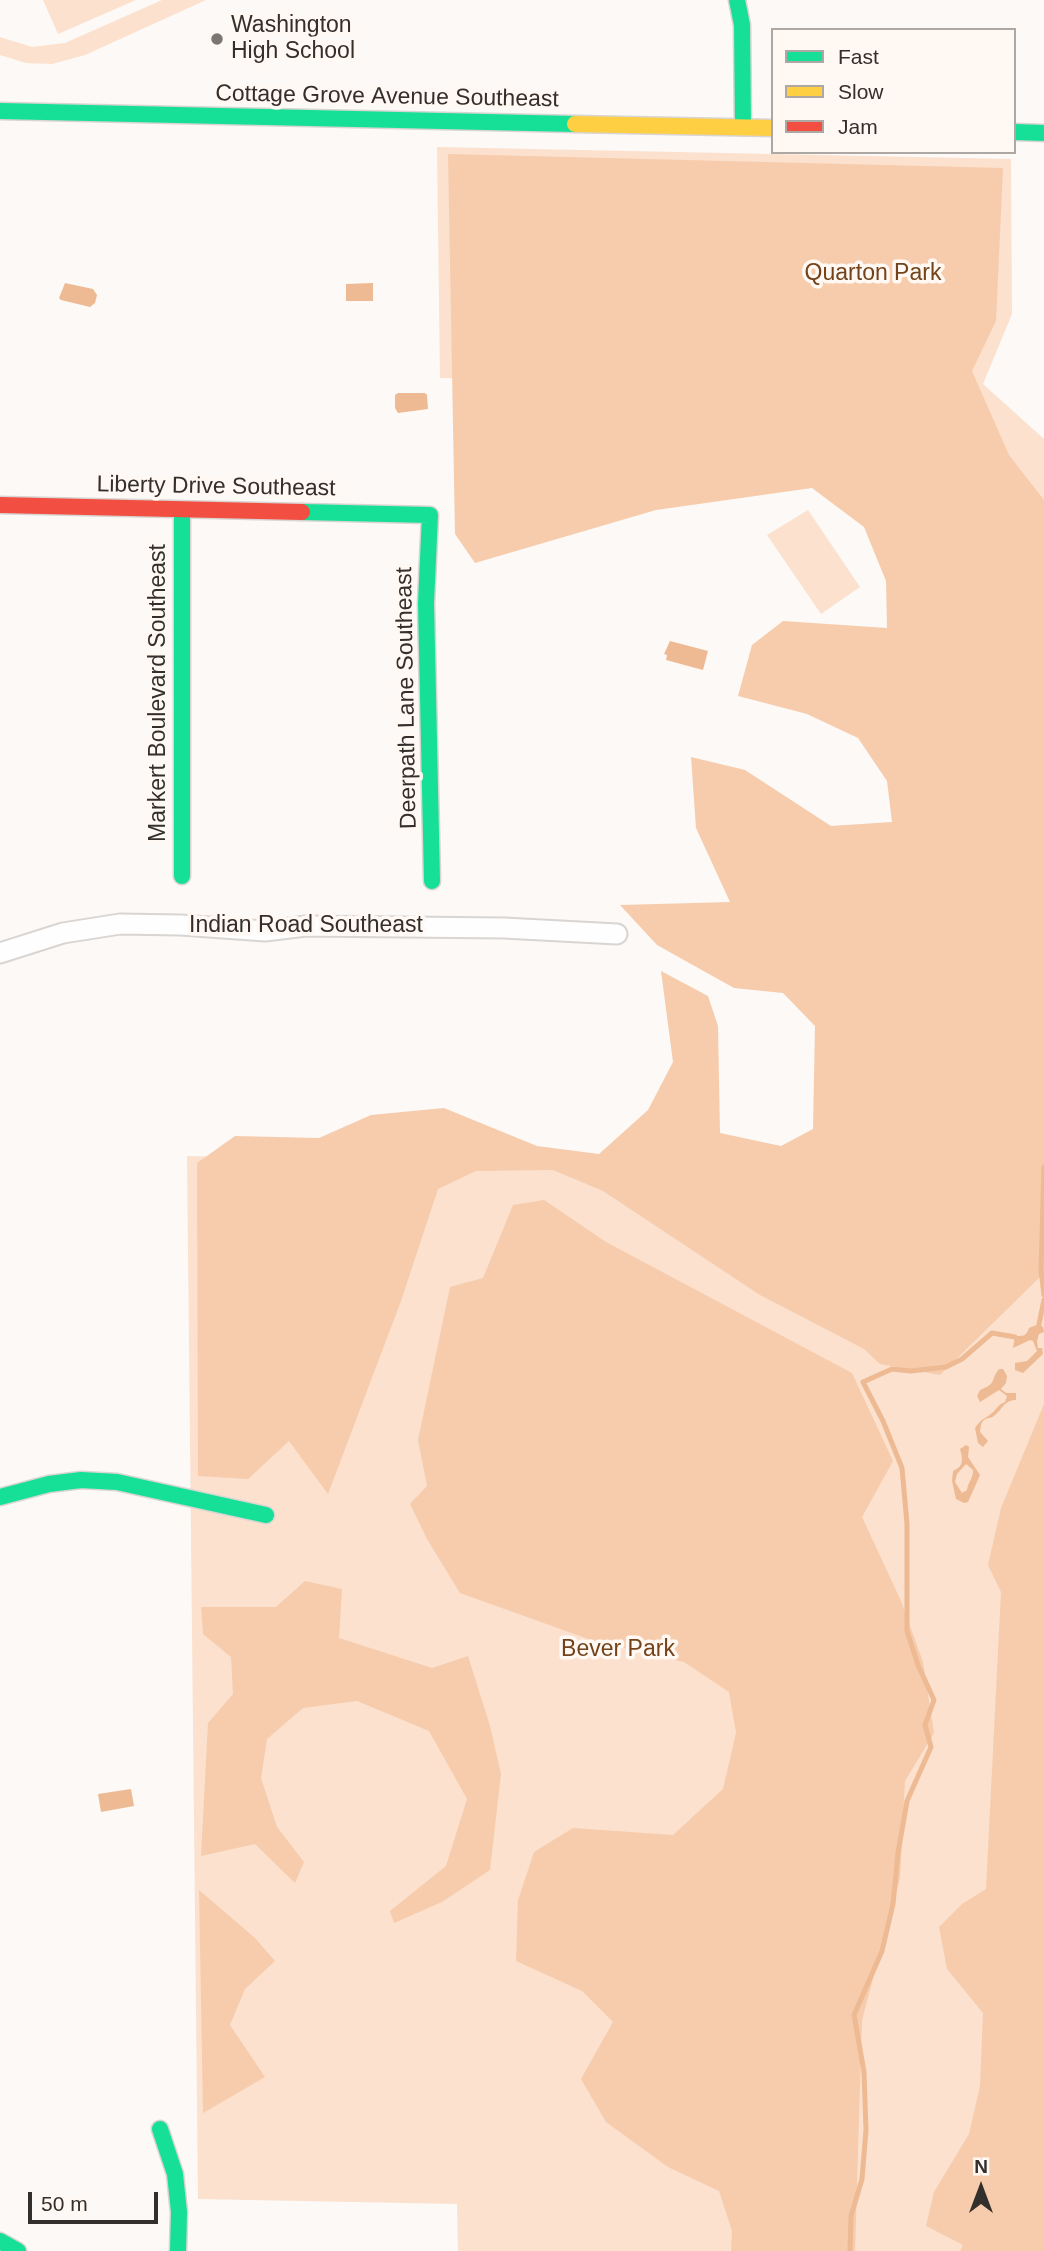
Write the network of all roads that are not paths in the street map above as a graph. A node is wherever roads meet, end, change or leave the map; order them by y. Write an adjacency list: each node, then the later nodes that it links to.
1 (737, 0): 3 (street)
2 (0, 111): 3 (street, Cottage Grove Avenue Southeast)
3 (743, 127): 4 (street, Cottage Grove Avenue Southeast)
4 (771, 128)
5 (1016, 132): 6 (street)
6 (1044, 133)
7 (0, 505): 8 (street, Liberty Drive Southeast)
8 (182, 510): 9 (street, Liberty Drive Southeast); 10 (street, Markert Boulevard Southeast)
9 (430, 515): 11 (street, Deerpath Lane Southeast)
10 (182, 876)
11 (432, 881)
12 (617, 934): 13 (street, Indian Road Southeast)
13 (0, 953)
14 (0, 1497): 15 (street)
15 (266, 1515)
16 (160, 2129): 19 (street)
17 (0, 2241): 18 (street)
18 (18, 2251)
19 (178, 2251)

